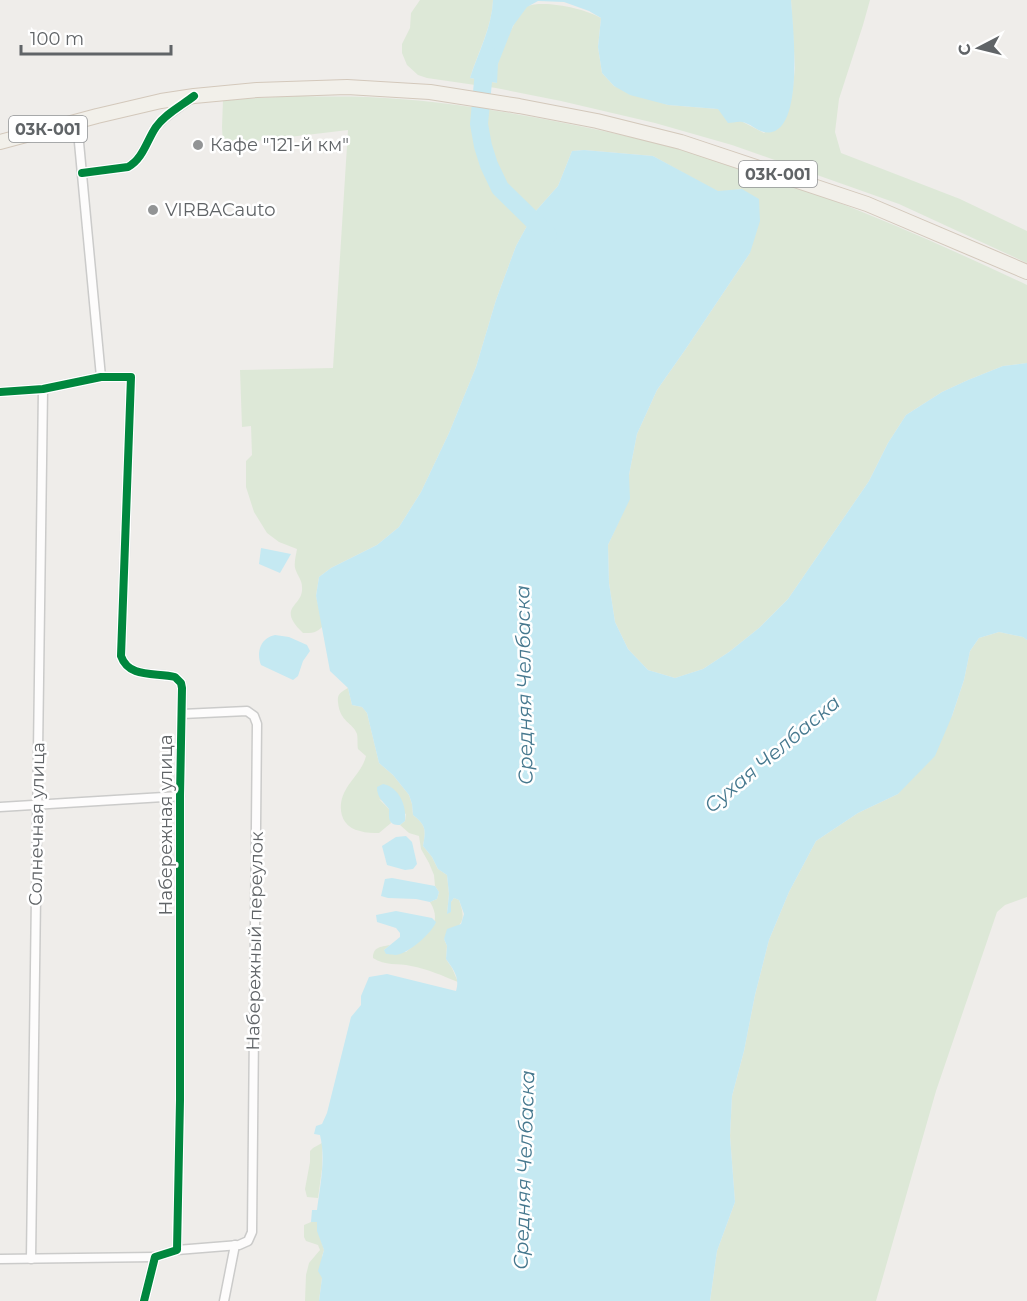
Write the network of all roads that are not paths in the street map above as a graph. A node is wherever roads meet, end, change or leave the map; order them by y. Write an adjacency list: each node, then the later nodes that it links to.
1 (194, 96): 2 (main road, 03К-001); 4 (street); 5 (main road, 03К-001)
2 (77, 121): 3 (main road, 03К-001); 4 (street)
3 (0, 142)
4 (81, 173): 6 (street)
5 (1027, 272)
6 (100, 377): 7 (street); 9 (street, Набережная улица)
7 (43, 389): 8 (street); 11 (street, Солнечная улица)
8 (0, 392)
9 (182, 714): 10 (street, Набережная улица); 13 (street, Набережный переулок)
10 (180, 796): 11 (street); 14 (street, Набережная улица)
11 (37, 806): 12 (street); 16 (street, Солнечная улица)
12 (0, 807)
13 (235, 1245): 14 (street); 19 (street)
14 (177, 1250): 15 (street)
15 (155, 1257): 16 (street); 18 (street)
16 (31, 1258): 17 (street)
17 (0, 1259)
18 (144, 1301)
19 (224, 1301)

